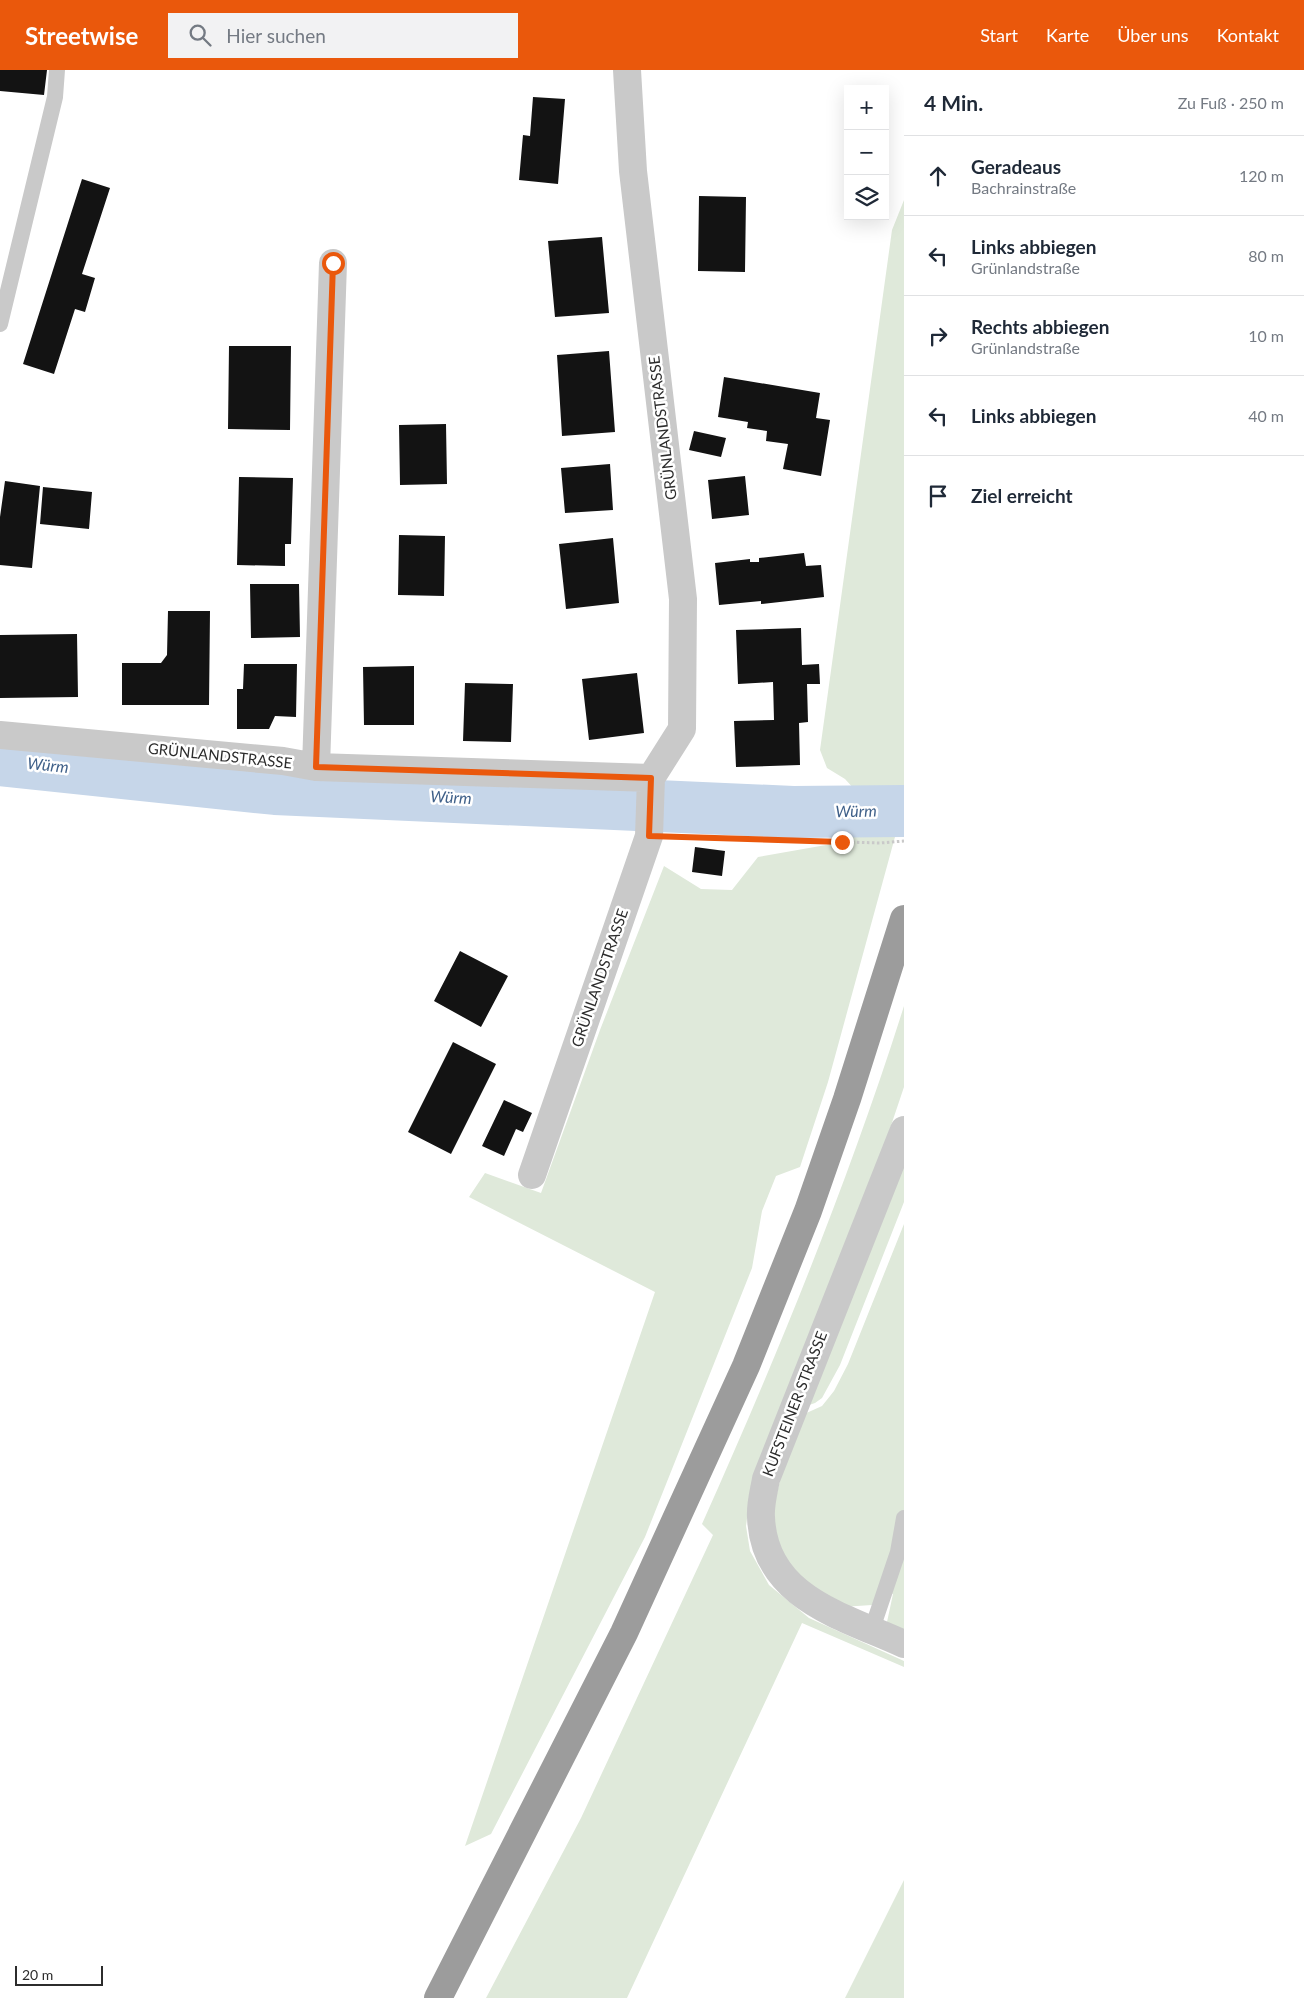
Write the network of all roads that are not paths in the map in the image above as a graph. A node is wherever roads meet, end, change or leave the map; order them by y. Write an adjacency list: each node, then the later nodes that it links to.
1 (57, 70): 4 (lane)
2 (627, 70): 7 (street, GRÜNLANDSTRASSE)
3 (333, 263): 6 (street)
4 (0, 324)
5 (0, 735): 6 (street, GRÜNLANDSTRASSE)
6 (316, 767): 7 (street, GRÜNLANDSTRASSE)
7 (651, 778): 10 (street, GRÜNLANDSTRASSE)
8 (904, 919): 14 (highway)
9 (904, 1130): 12 (street, KUFSTEINER STRASSE)
10 (532, 1175)
11 (904, 1518): 12 (lane)
12 (872, 1629): 13 (street, KUFSTEINER STRASSE)
13 (904, 1644)
14 (438, 1998)

